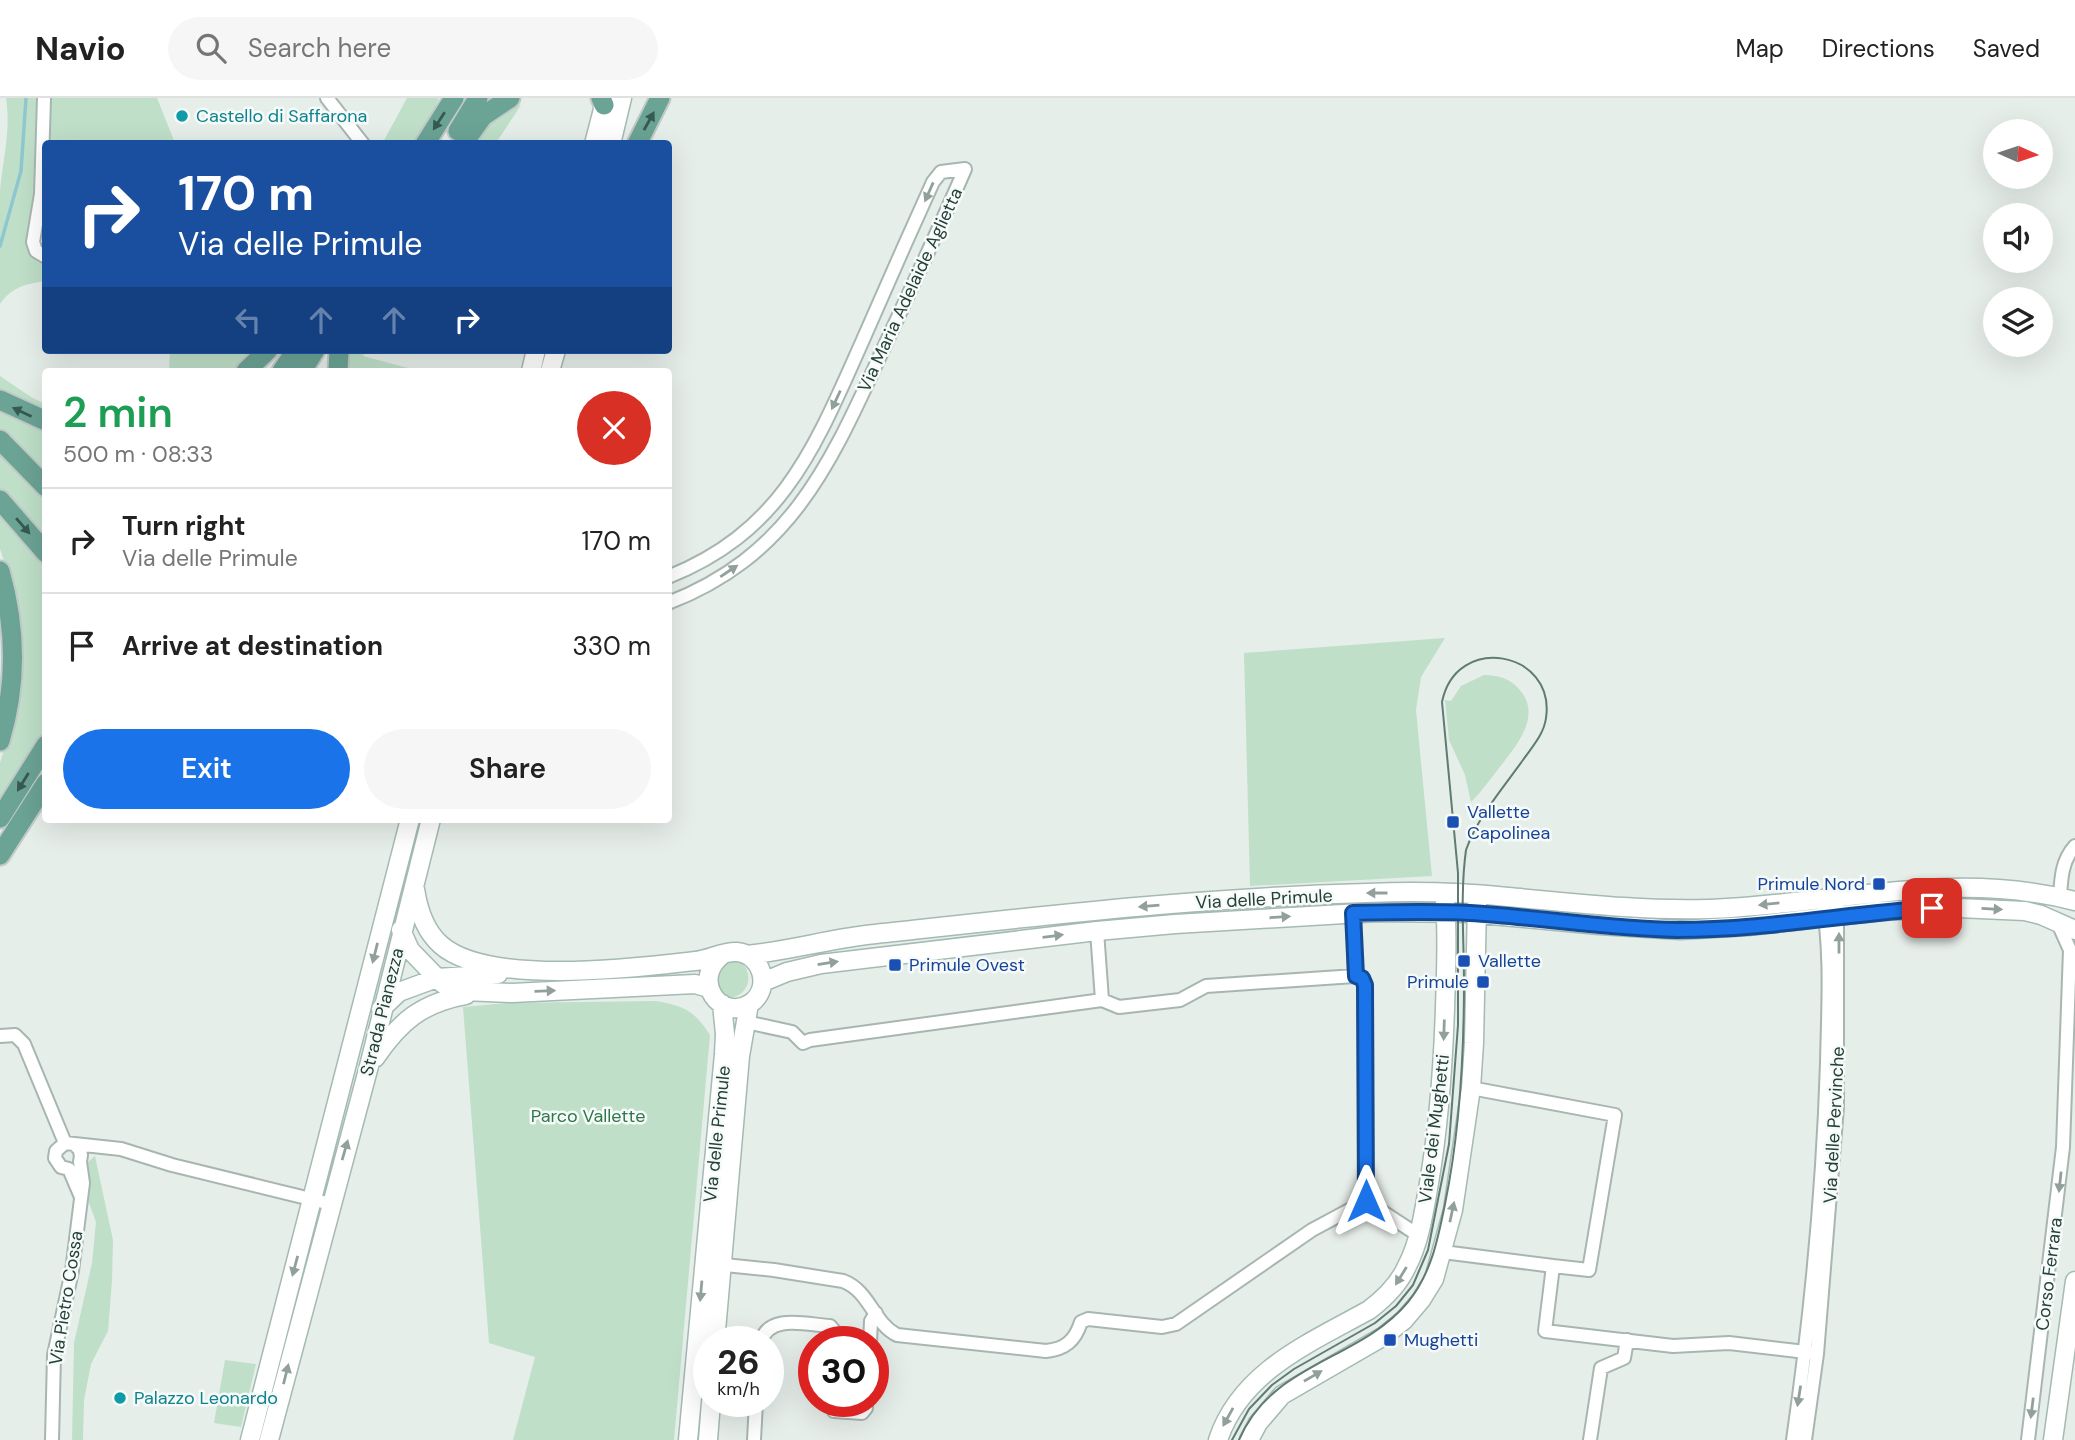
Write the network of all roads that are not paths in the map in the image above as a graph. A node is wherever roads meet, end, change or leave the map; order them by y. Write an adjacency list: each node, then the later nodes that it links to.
1 (44, 98): 8 (street)
2 (327, 98): 9 (street)
3 (454, 98): 10 (main road, one-way to 10)
4 (478, 98): 11 (main road)
5 (510, 98): 12 (main road)
6 (660, 98): 15 (main road, one-way to 6)
7 (608, 100): 13 (main road); 14 (main road)
8 (43, 140)
9 (360, 140)
10 (428, 140)
11 (452, 140)
12 (466, 140)
13 (595, 140)
14 (611, 140)
15 (639, 140)
16 (42, 162): 17 (street)
17 (42, 255)
18 (264, 354): 19 (main road)
19 (249, 368)
20 (0, 400): 21 (main road, one-way to 20)
21 (42, 419)
22 (0, 440): 23 (main road)
23 (42, 483)
24 (0, 500): 25 (main road, one-way to 25)
25 (42, 548)
26 (0, 571): 29 (main road)
27 (672, 575): 28 (street, Via Maria Adelaide Aglietta, one-way to 27)
28 (672, 602)
29 (0, 741)
30 (42, 751): 32 (main road, one-way to 32)
31 (42, 789): 36 (main road)
32 (0, 818)
33 (409, 823): 37 (main road, Strada Pianezza)
34 (430, 823): 38 (main road, Strada Pianezza)
35 (2075, 846): 42 (street)
36 (0, 855)
37 (398, 863): 51 (main road); 67 (main road, Strada Pianezza, one-way to 67)
38 (414, 882): 51 (main road, Strada Pianezza); 54 (main road)
39 (1445, 893): 40 (main road, Via delle Primule); 43 (main road, Via delle Primule, one-way to 43); 45 (main road, Viale dei Mughetti)
40 (1479, 895): 41 (main road, Via delle Primule, one-way to 40); 46 (main road, Viale dei Mughetti)
41 (1830, 897): 42 (main road, Via delle Primule); 47 (street, Via delle Pervinche)
42 (2068, 899)
43 (1095, 911): 49 (main road); 52 (main road, Via delle Primule)
44 (1353, 913): 45 (main road, Via delle Primule); 49 (main road, Via delle Primule, one-way to 44); 55 (street, Via delle Primule)
45 (1446, 913): 46 (main road, Via delle Primule); 73 (main road, Viale dei Mughetti, one-way to 73)
46 (1476, 914): 47 (main road, Via delle Primule); 68 (main road, Viale dei Mughetti)
47 (1832, 917): 48 (main road, Via delle Primule, one-way to 48); 84 (street, Via delle Pervinche)
48 (2057, 921): 50 (main road); 98 (street, Corso Ferrara, one-way to 98)
49 (1097, 930): 57 (main road, Via delle Primule, one-way to 49); 60 (street)
50 (2075, 930)
51 (401, 933): 56 (main road); 63 (main road, Strada Pianezza)
52 (747, 954): 53 (main road); 57 (main road)
53 (722, 955): 54 (main road); 58 (main road)
54 (518, 970): 56 (main road)
55 (1356, 976): 60 (street); 71 (street, Via delle Primule)
56 (436, 978): 59 (main road); 63 (main road)
57 (763, 982): 62 (main road)
58 (709, 988): 59 (main road, one-way to 58); 61 (main road)
59 (477, 993): 66 (main road)
60 (1102, 1000): 64 (street)
61 (722, 1004): 62 (main road); 75 (main road, Via delle Primule)
62 (748, 1004): 64 (main road, Via delle Primule)
63 (383, 1006): 66 (main road, Strada Pianezza); 67 (main road)
64 (746, 1022): 75 (main road, Via delle Primule)
65 (0, 1036): 69 (street, Via Pietro Cossa)
66 (369, 1066): 72 (main road, Strada Pianezza, one-way to 66)
67 (344, 1077): 70 (main road, Strada Pianezza)
68 (1471, 1088): 74 (main road, Viale dei Mughetti, one-way to 68); 76 (street, Viale dei Mughetti)
69 (74, 1155): 70 (street); 87 (street, Via Pietro Cossa)
70 (313, 1199): 72 (street); 88 (main road, Strada Pianezza, one-way to 88)
71 (1366, 1201): 73 (street); 78 (street)
72 (331, 1204): 89 (main road, Strada Pianezza, one-way to 72)
73 (1418, 1235): 93 (main road, Viale dei Mughetti, one-way to 93)
74 (1443, 1252): 76 (street, Viale dei Mughetti); 94 (main road, Viale dei Mughetti, one-way to 74)
75 (712, 1264): 78 (street); 79 (main road, Via delle Primule); 90 (main road, Via delle Primule, one-way to 90)
76 (1553, 1266): 83 (street)
77 (2075, 1281): 99 (main road, Corso Ferrara)
78 (876, 1313): 82 (street)
79 (714, 1326)
80 (772, 1326): 81 (street)
81 (830, 1326)
82 (872, 1326)
83 (1627, 1340): 84 (street); 95 (street)
84 (1812, 1352): 96 (street, Via delle Pervinche, one-way to 96); 97 (street, Via delle Pervinche)
85 (710, 1417): 91 (main road)
86 (755, 1417): 92 (street)
87 (52, 1440)
88 (250, 1440)
89 (270, 1440)
90 (688, 1440)
91 (708, 1440)
92 (754, 1440)
93 (1217, 1440)
94 (1249, 1440)
95 (1590, 1440)
96 (1793, 1440)
97 (1805, 1440)
98 (2028, 1440)
99 (2053, 1440)

